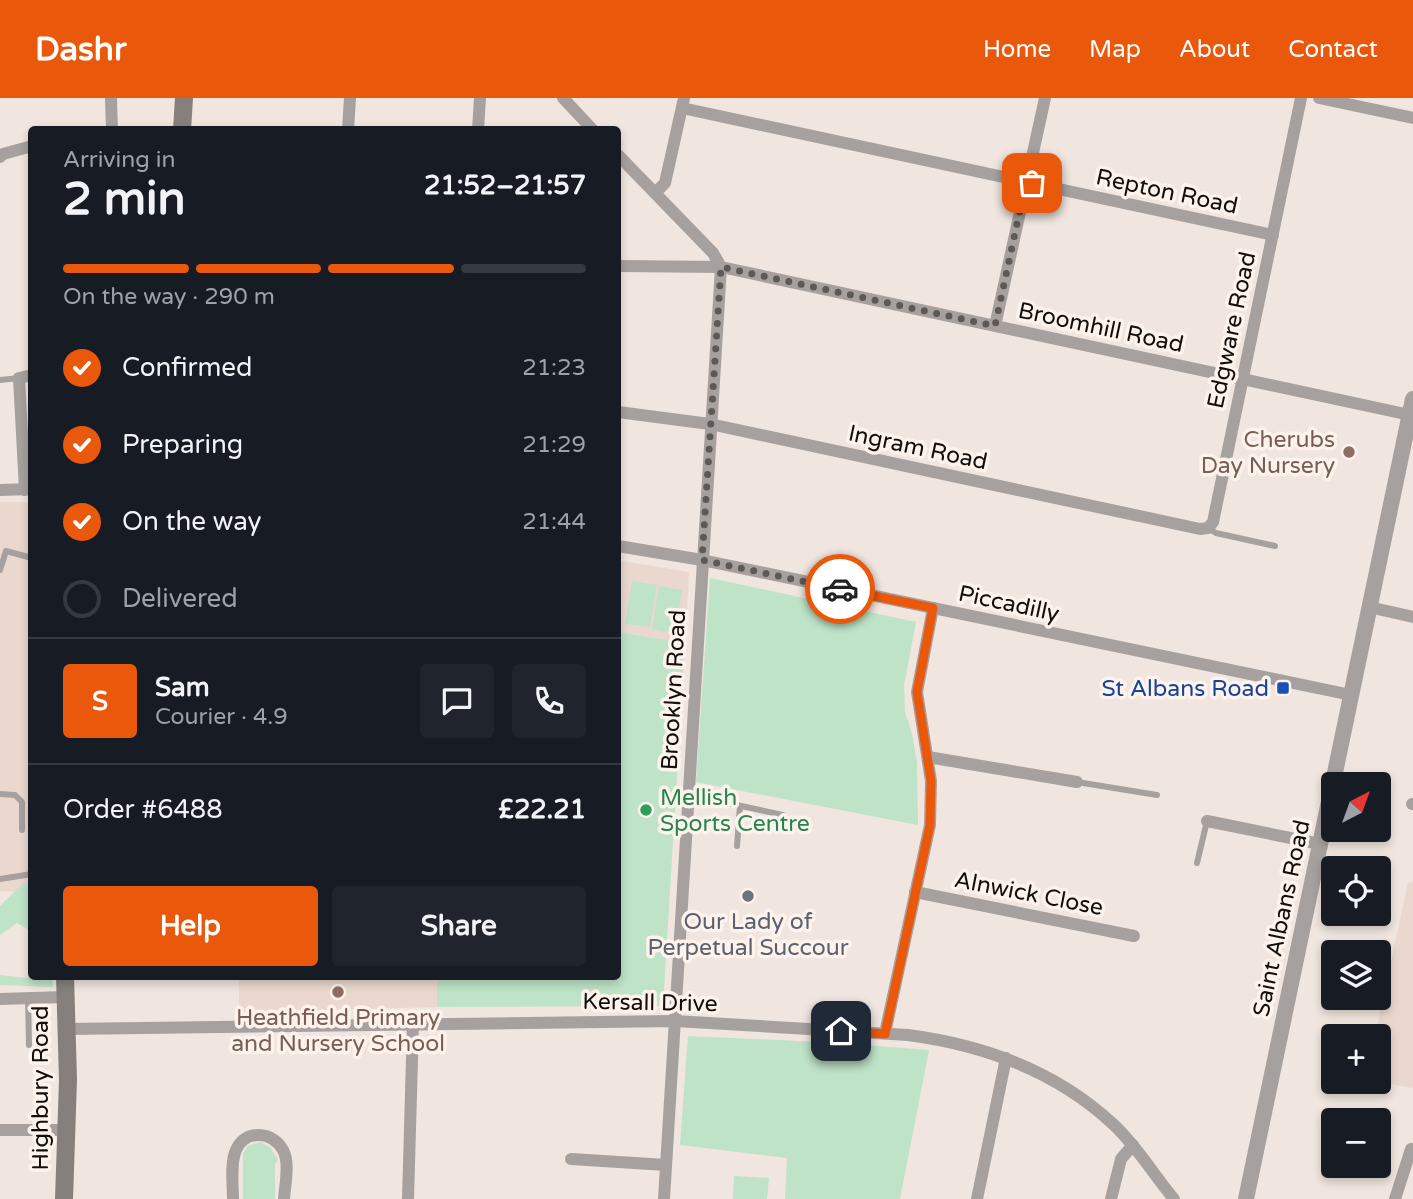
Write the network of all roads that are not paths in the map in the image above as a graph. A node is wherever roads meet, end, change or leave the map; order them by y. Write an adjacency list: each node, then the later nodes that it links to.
1 (111, 98): 11 (street)
2 (184, 98): 12 (main road)
3 (350, 98): 13 (street)
4 (480, 98): 14 (street)
5 (563, 98): 15 (street)
6 (1045, 98): 19 (street)
7 (1301, 98): 21 (street, Edgware Road)
8 (1318, 98): 10 (street)
9 (683, 103): 19 (street, Repton Road); 20 (street)
10 (1413, 118)
11 (112, 126)
12 (182, 126)
13 (348, 126)
14 (478, 126)
15 (589, 126)
16 (28, 147): 17 (street)
17 (0, 157)
18 (621, 158): 20 (street)
19 (1026, 182): 21 (street, Repton Road); 24 (street)
20 (655, 193): 23 (street)
21 (1273, 235): 26 (street, Edgware Road)
22 (621, 266): 23 (street, Broomhill Road)
23 (721, 267): 24 (street, Broomhill Road); 30 (street, Brooklyn Road)
24 (995, 326): 26 (street, Broomhill Road)
25 (25, 376): 27 (lane); 31 (street)
26 (1243, 379): 28 (street, Broomhill Road); 33 (street, Edgware Road)
27 (0, 380)
28 (1411, 407): 39 (street, Saint Albans Road)
29 (621, 412): 30 (street, Ingram Road)
30 (710, 424): 33 (street, Ingram Road); 37 (street, Brooklyn Road)
31 (28, 489): 32 (street)
32 (0, 490)
33 (1208, 528): 35 (lane)
34 (621, 546): 37 (street, Piccadilly)
35 (1275, 546)
36 (28, 557): 38 (lane)
37 (702, 560): 40 (street, Piccadilly); 46 (street, Brooklyn Road)
38 (0, 570)
39 (1369, 607): 41 (street); 42 (street, Saint Albans Road)
40 (933, 608): 42 (street, Piccadilly); 43 (street)
41 (1413, 617)
42 (1351, 695): 52 (street, Saint Albans Road)
43 (928, 757): 44 (street); 57 (street)
44 (1077, 782): 47 (lane)
45 (0, 794): 51 (lane)
46 (688, 795): 48 (lane); 63 (street, Brooklyn Road)
47 (1157, 795)
48 (740, 806): 49 (lane); 53 (lane)
49 (783, 815)
50 (1207, 821): 52 (street); 54 (lane)
51 (22, 830)
52 (1320, 844): 83 (street, Saint Albans Road)
53 (737, 846)
54 (1197, 863)
55 (28, 875): 56 (lane)
56 (0, 879)
57 (915, 892): 58 (street, Alnwick Close); 66 (street)
58 (1134, 936)
59 (65, 980): 60 (main road, Highbury Road)
60 (66, 997): 61 (street); 65 (main road, Highbury Road)
61 (27, 998): 62 (street); 67 (lane)
62 (0, 999)
63 (675, 1020): 64 (street, Kersall Drive); 66 (street, Kersall Drive); 74 (street, Brooklyn Road)
64 (413, 1024): 65 (street, Kersall Drive); 78 (street)
65 (66, 1029): 70 (main road, Highbury Road)
66 (885, 1034): 68 (street, Kersall Drive)
67 (29, 1045)
68 (1006, 1058): 71 (street, Kersall Drive); 80 (street)
69 (0, 1130): 70 (street)
70 (65, 1130): 75 (main road, Highbury Road)
71 (1133, 1145): 81 (street); 82 (street, Kersall Drive)
72 (1411, 1149): 84 (street)
73 (571, 1159): 74 (street)
74 (666, 1165): 79 (street, Brooklyn Road)
75 (64, 1199)
76 (233, 1199): 77 (street)
77 (284, 1199)
78 (408, 1199)
79 (664, 1199)
80 (977, 1199)
81 (1111, 1199)
82 (1174, 1199)
83 (1246, 1199)
84 (1395, 1199)

